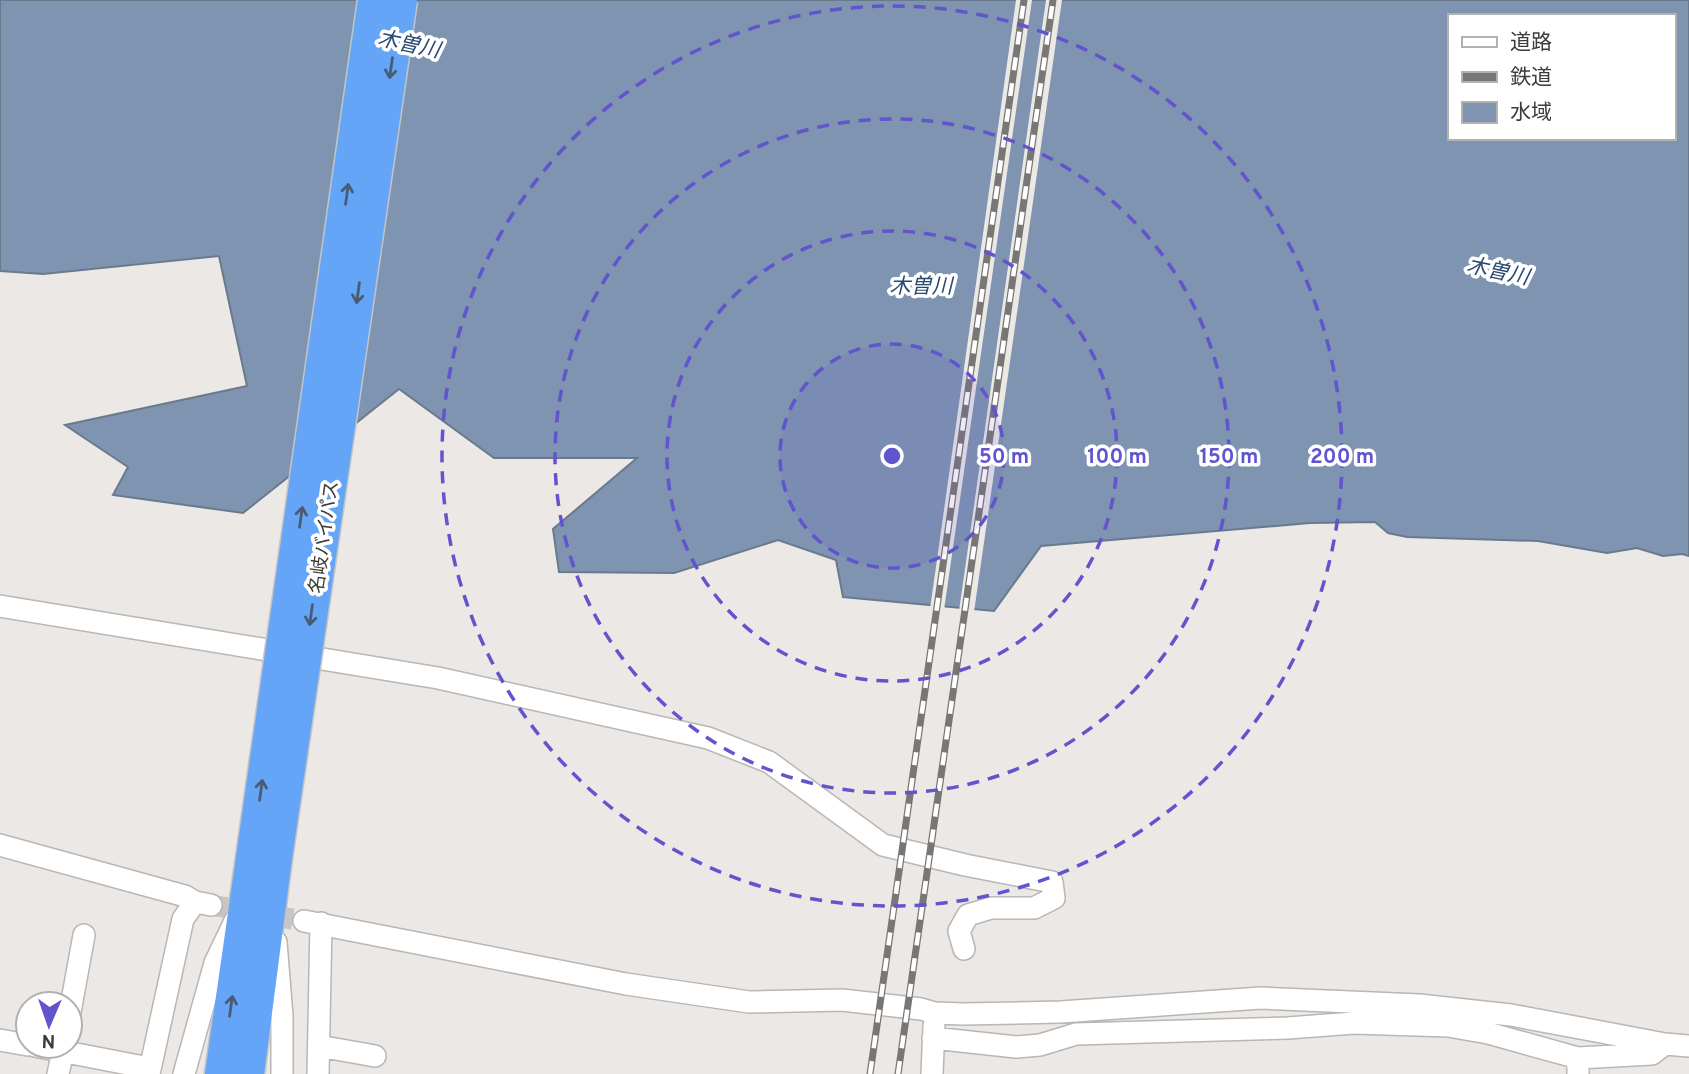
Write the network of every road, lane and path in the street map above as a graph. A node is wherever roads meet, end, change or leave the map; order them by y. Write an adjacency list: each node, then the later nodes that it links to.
1 (374, 0): 5 (highway, 名岐バイパス, one-way to 1, bridge)
2 (401, 0): 5 (highway, 名岐バイパス, one-way to 5, bridge)
3 (0, 606): 7 (street)
4 (0, 845): 17 (street)
5 (262, 873): 18 (street); 19 (highway, 名岐バイパス, one-way to 5); 20 (highway, 名岐バイパス); 21 (street)
6 (84, 935): 8 (street)
7 (964, 949)
8 (74, 990)
9 (934, 1013): 10 (street); 11 (street); 12 (street)
10 (933, 1038): 16 (street); 23 (street)
11 (1665, 1044): 13 (street); 16 (street)
12 (319, 1046): 15 (street); 22 (street)
13 (1689, 1046)
14 (84, 1054): 17 (street)
15 (375, 1056)
16 (1578, 1066)
17 (149, 1071)
18 (184, 1074)
19 (221, 1074)
20 (248, 1074)
21 (282, 1074)
22 (318, 1074)
23 (932, 1074)

